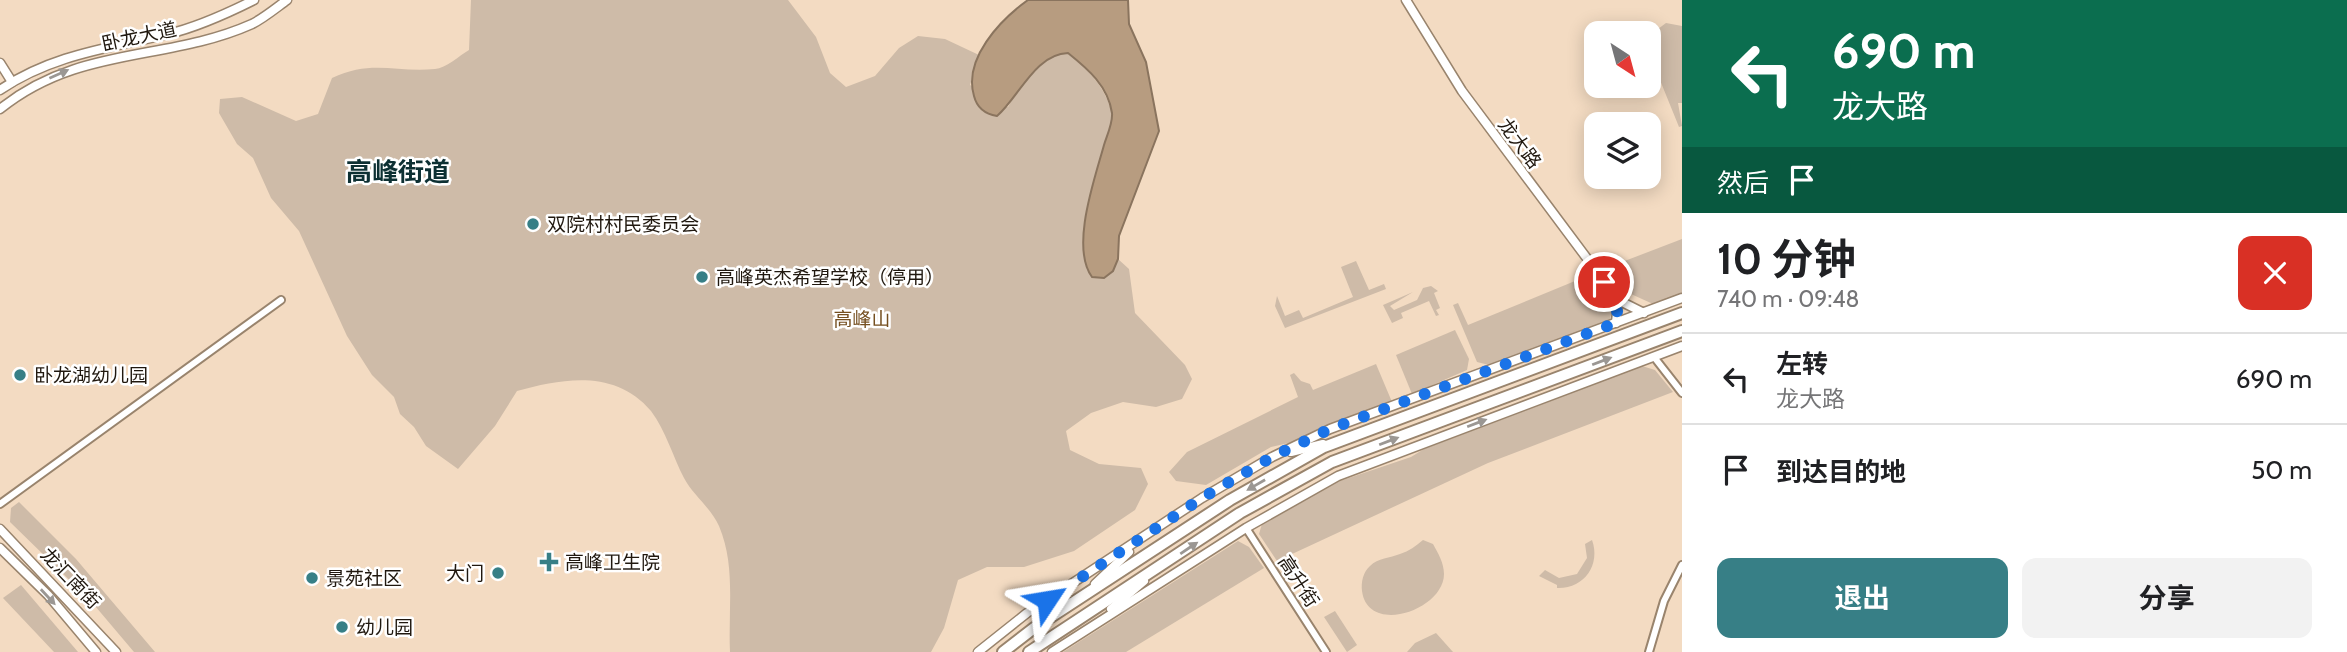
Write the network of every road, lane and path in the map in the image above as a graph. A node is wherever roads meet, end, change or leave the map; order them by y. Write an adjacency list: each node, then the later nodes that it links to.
1 (254, 0): 5 (street, 卧龙大道)
2 (1406, 0): 10 (street, 龙大路)
3 (285, 1): 7 (street, 卧龙大道, one-way to 3)
4 (0, 63): 5 (street)
5 (12, 82): 6 (street, 卧龙大道)
6 (0, 90)
7 (0, 109)
8 (1682, 298): 12 (street)
9 (281, 300): 20 (street)
10 (1618, 300): 12 (street); 13 (street)
11 (1682, 312): 18 (highway)
12 (1644, 313): 13 (street)
13 (1616, 323): 19 (street)
14 (1679, 333): 25 (highway, one-way to 14)
15 (1682, 346): 16 (street)
16 (1654, 357): 17 (street); 21 (street, one-way to 16)
17 (1682, 393)
18 (1343, 439): 19 (street); 27 (highway, one-way to 27)
19 (1272, 457): 23 (street)
20 (0, 504)
21 (1246, 528): 28 (street); 35 (street, 高升街)
22 (0, 529): 30 (street, 龙汇南街)
23 (1147, 536): 27 (street); 31 (street)
24 (0, 548): 29 (street, 龙汇南街, one-way to 29)
25 (1162, 565): 28 (street); 33 (highway)
26 (1682, 565): 36 (street)
27 (1075, 602): 32 (highway)
28 (1093, 625): 34 (street)
29 (96, 652)
30 (116, 652)
31 (978, 652)
32 (1003, 652)
33 (1029, 652)
34 (1052, 652)
35 (1326, 652)
36 (1649, 652)

